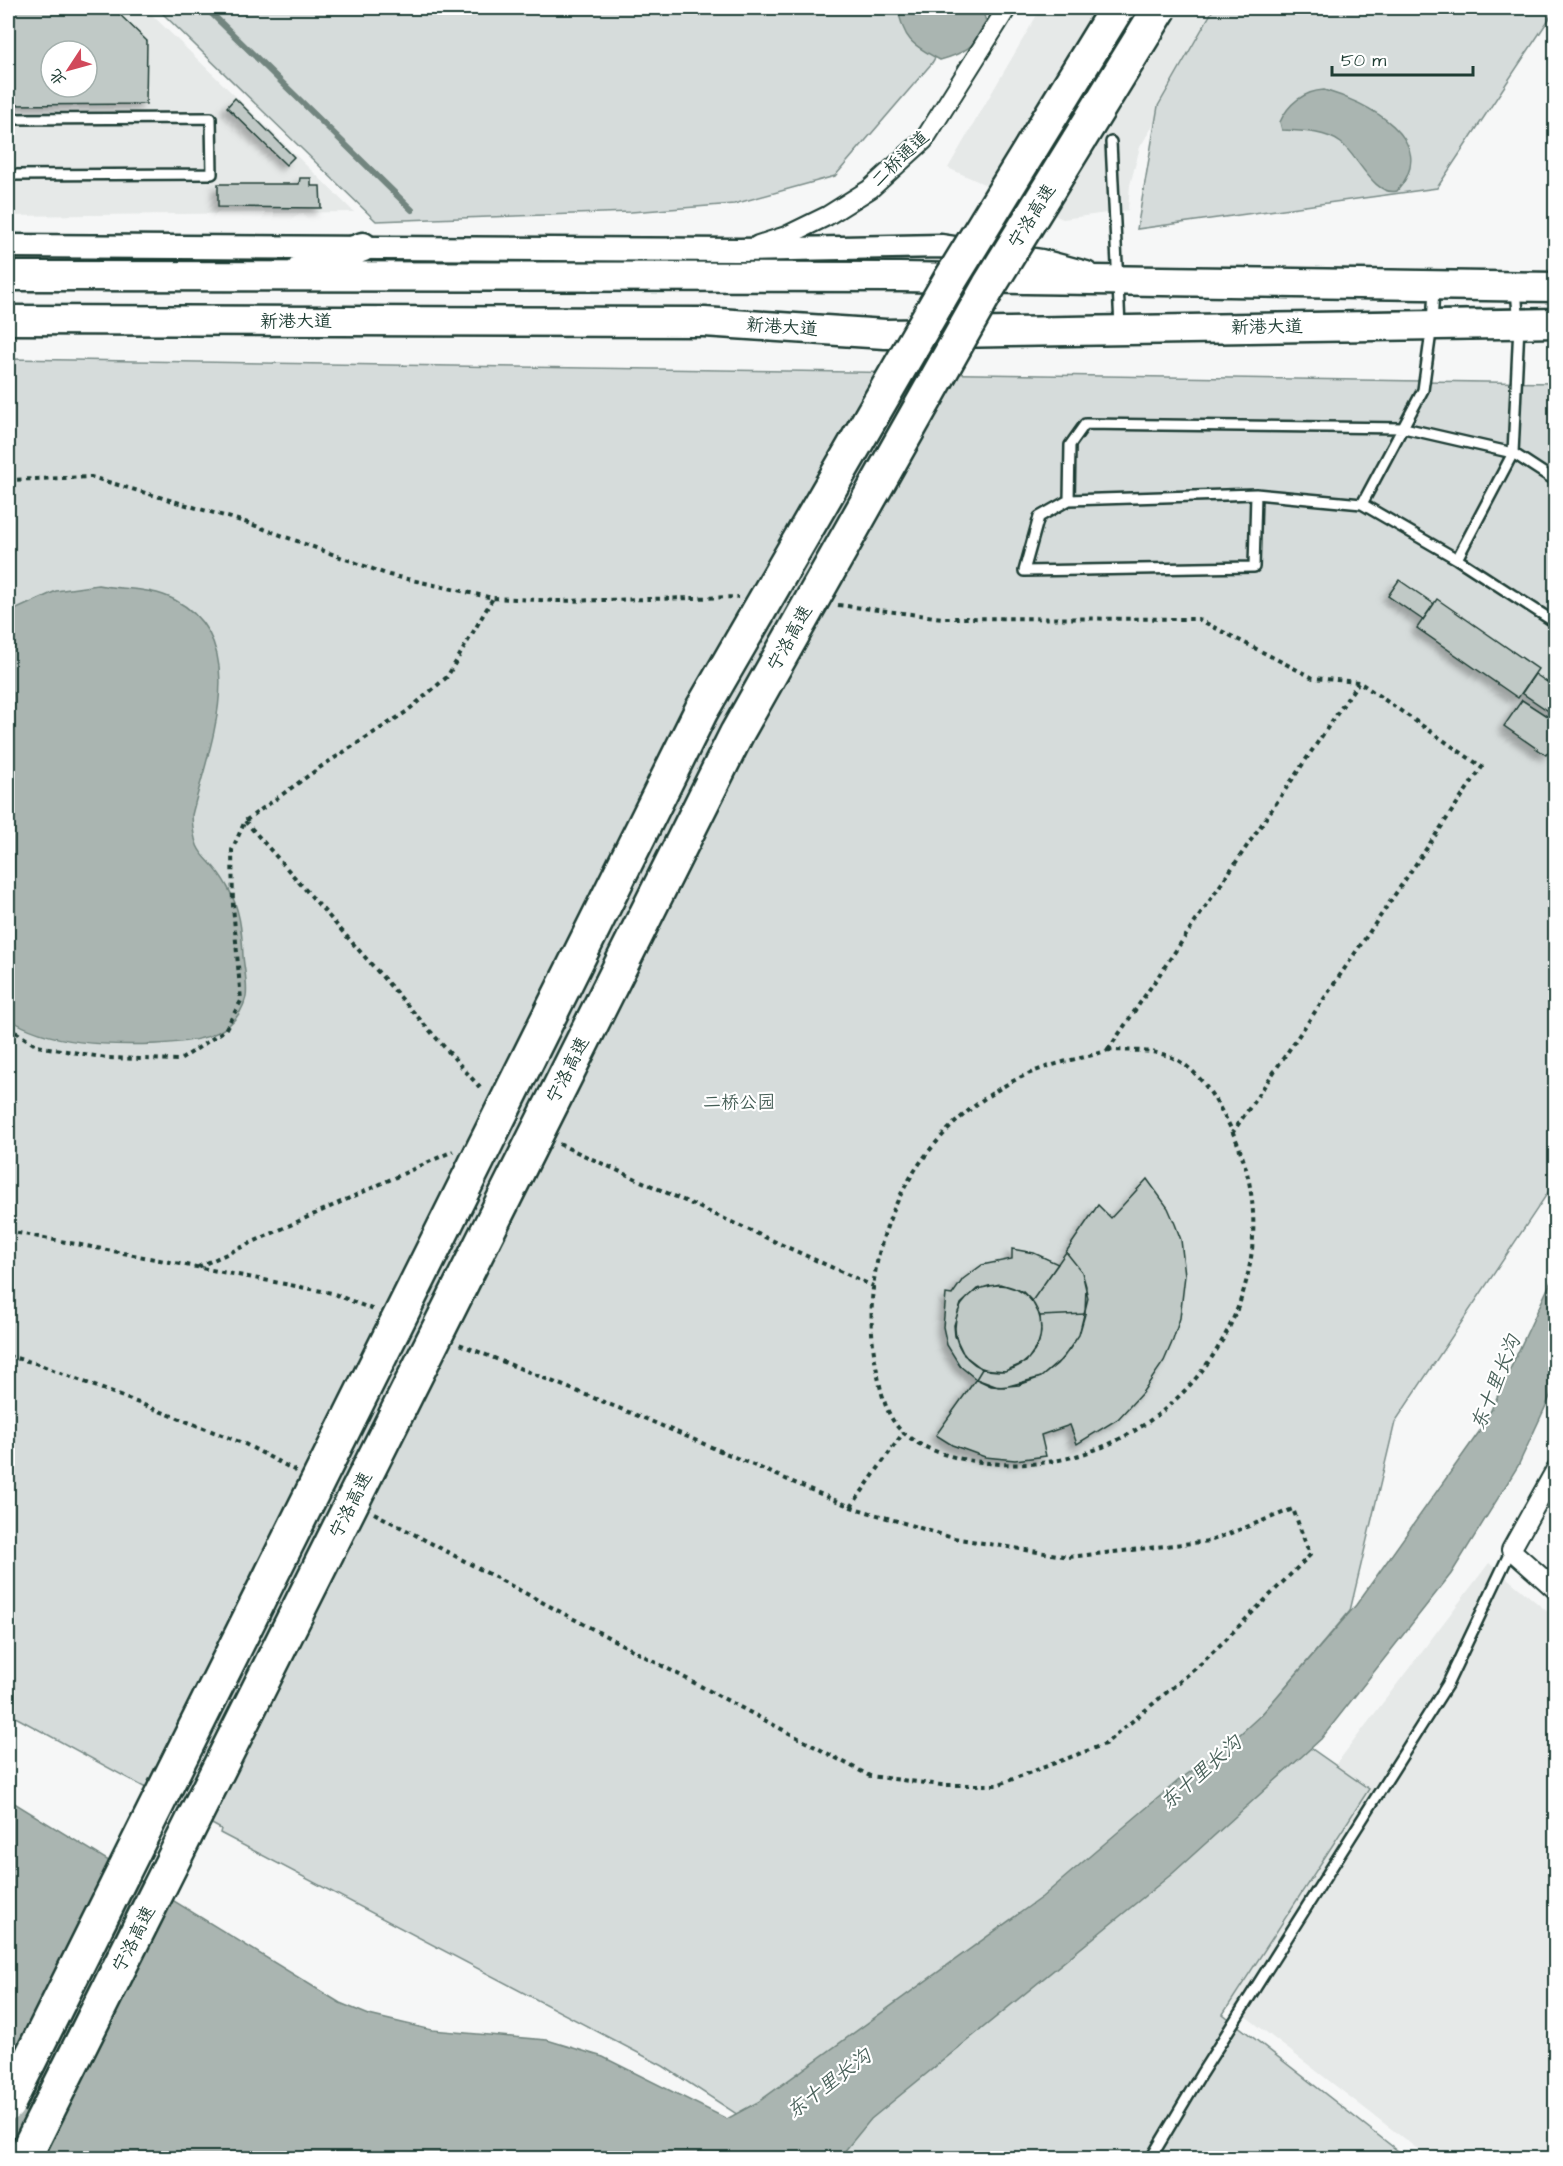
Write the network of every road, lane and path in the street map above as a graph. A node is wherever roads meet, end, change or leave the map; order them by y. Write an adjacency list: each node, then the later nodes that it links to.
1 (1007, 8): 9 (street, 二桥通道)
2 (1117, 8): 54 (highway, 宁洛高速, bridge)
3 (1160, 8): 55 (highway, 宁洛高速, bridge)
4 (8, 119): 6 (lane)
5 (1112, 142): 13 (lane)
6 (8, 175)
7 (8, 246): 8 (street)
8 (363, 247): 9 (street); 12 (main road)
9 (740, 250): 13 (street)
10 (8, 276): 11 (main road)
11 (97, 277): 12 (main road); 18 (main road)
12 (283, 277): 13 (main road)
13 (1120, 281): 14 (main road); 22 (lane)
14 (1434, 286): 15 (main road); 20 (lane)
15 (1516, 287): 16 (main road); 21 (lane)
16 (1556, 287)
17 (8, 320): 18 (main road, 新港大道)
18 (90, 320): 22 (main road, 新港大道)
19 (1556, 323): 21 (main road, 新港大道)
20 (1432, 325): 21 (main road, 新港大道); 22 (main road, 新港大道); 23 (lane)
21 (1519, 325): 24 (lane)
22 (1120, 328)
23 (1404, 428): 24 (lane); 30 (lane); 31 (lane)
24 (1513, 453): 27 (lane); 32 (lane)
25 (8, 480): 26 (path)
26 (15, 480): 29 (path); 34 (path)
27 (1556, 481)
28 (1256, 494): 30 (lane); 30 (lane); 31 (lane)
29 (8, 496)
30 (1069, 500)
31 (1362, 504): 32 (lane)
32 (1457, 559): 36 (lane)
33 (740, 597): 34 (path)
34 (493, 598): 38 (path)
35 (831, 604): 37 (path)
36 (1556, 623)
37 (1359, 682): 39 (path); 40 (path)
38 (8, 1027)
39 (1108, 1050): 40 (path); 47 (path)
40 (1233, 1132): 47 (path)
41 (458, 1149): 43 (path)
42 (8, 1231): 43 (path)
43 (197, 1268): 44 (path)
44 (375, 1311)
45 (451, 1341): 50 (path)
46 (8, 1356): 49 (path)
47 (903, 1433): 50 (path)
48 (1556, 1469): 52 (street)
49 (306, 1476)
50 (851, 1507): 51 (path)
51 (366, 1509)
52 (1511, 1550): 53 (street); 56 (lane)
53 (1556, 1590)
54 (8, 2104)
55 (24, 2158)
56 (1151, 2158)

